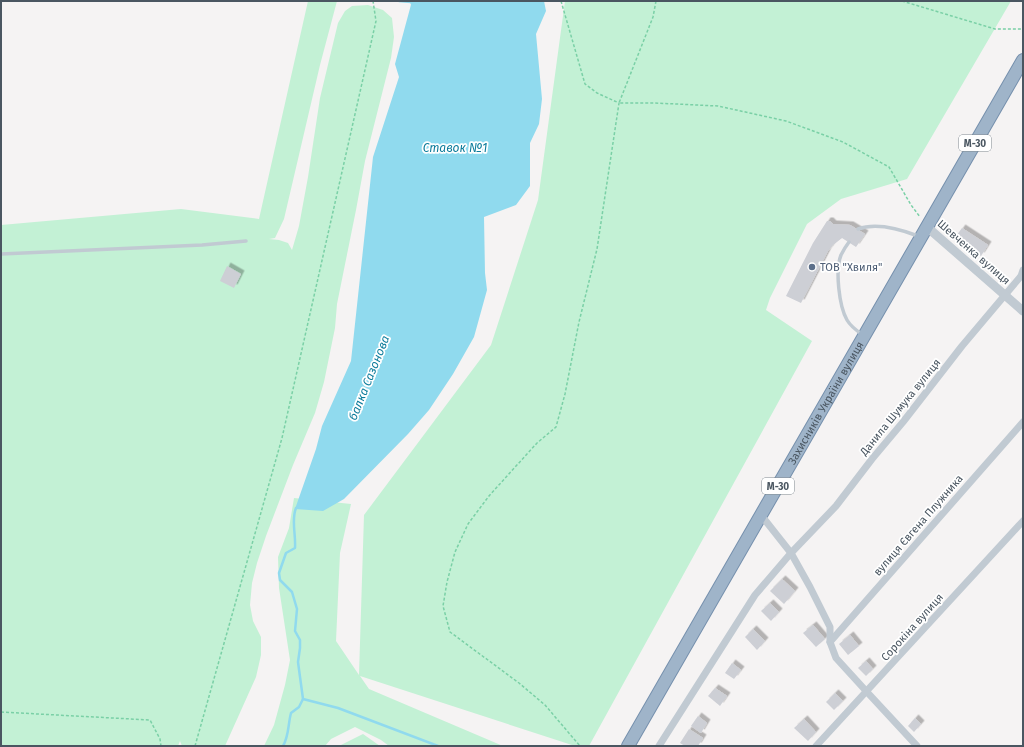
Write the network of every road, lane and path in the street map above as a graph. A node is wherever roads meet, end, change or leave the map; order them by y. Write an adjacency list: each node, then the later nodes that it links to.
1 (373, 1): 26 (path)
2 (560, 1): 7 (path)
3 (656, 1): 7 (path)
4 (902, 1): 5 (path)
5 (1023, 29)
6 (1023, 60): 8 (highway, Захисників України вулиця / М-30)
7 (619, 103): 8 (path); 27 (path)
8 (927, 227): 10 (highway, Захисників України вулиця / М-30); 15 (street, Шевченка вулиця)
9 (858, 230): 10 (lane)
10 (921, 238): 17 (highway, Захисників України вулиця / М-30)
11 (246, 241): 13 (lane)
12 (849, 242): 17 (lane)
13 (1, 254)
14 (1023, 270): 15 (street, Данила Шумука вулиця)
15 (1005, 295): 16 (street, Шевченка вулиця); 21 (street, Данила Шумука вулиця)
16 (1023, 311)
17 (864, 336): 19 (highway, Захисників України вулиця / М-30)
18 (1023, 422): 22 (street, вулиця Євгена Плужника)
19 (761, 515): 21 (street); 28 (highway, Захисників України вулиця / М-30)
20 (1023, 522): 23 (street, Сорокіна вулиця)
21 (791, 553): 22 (street); 29 (street, Данила Шумука вулиця)
22 (830, 642): 23 (street)
23 (867, 692): 30 (street, Сорокіна вулиця); 31 (street)
24 (1, 712): 25 (path)
25 (161, 746)
26 (195, 746)
27 (580, 746)
28 (628, 746)
29 (659, 746)
30 (816, 746)
31 (917, 746)

